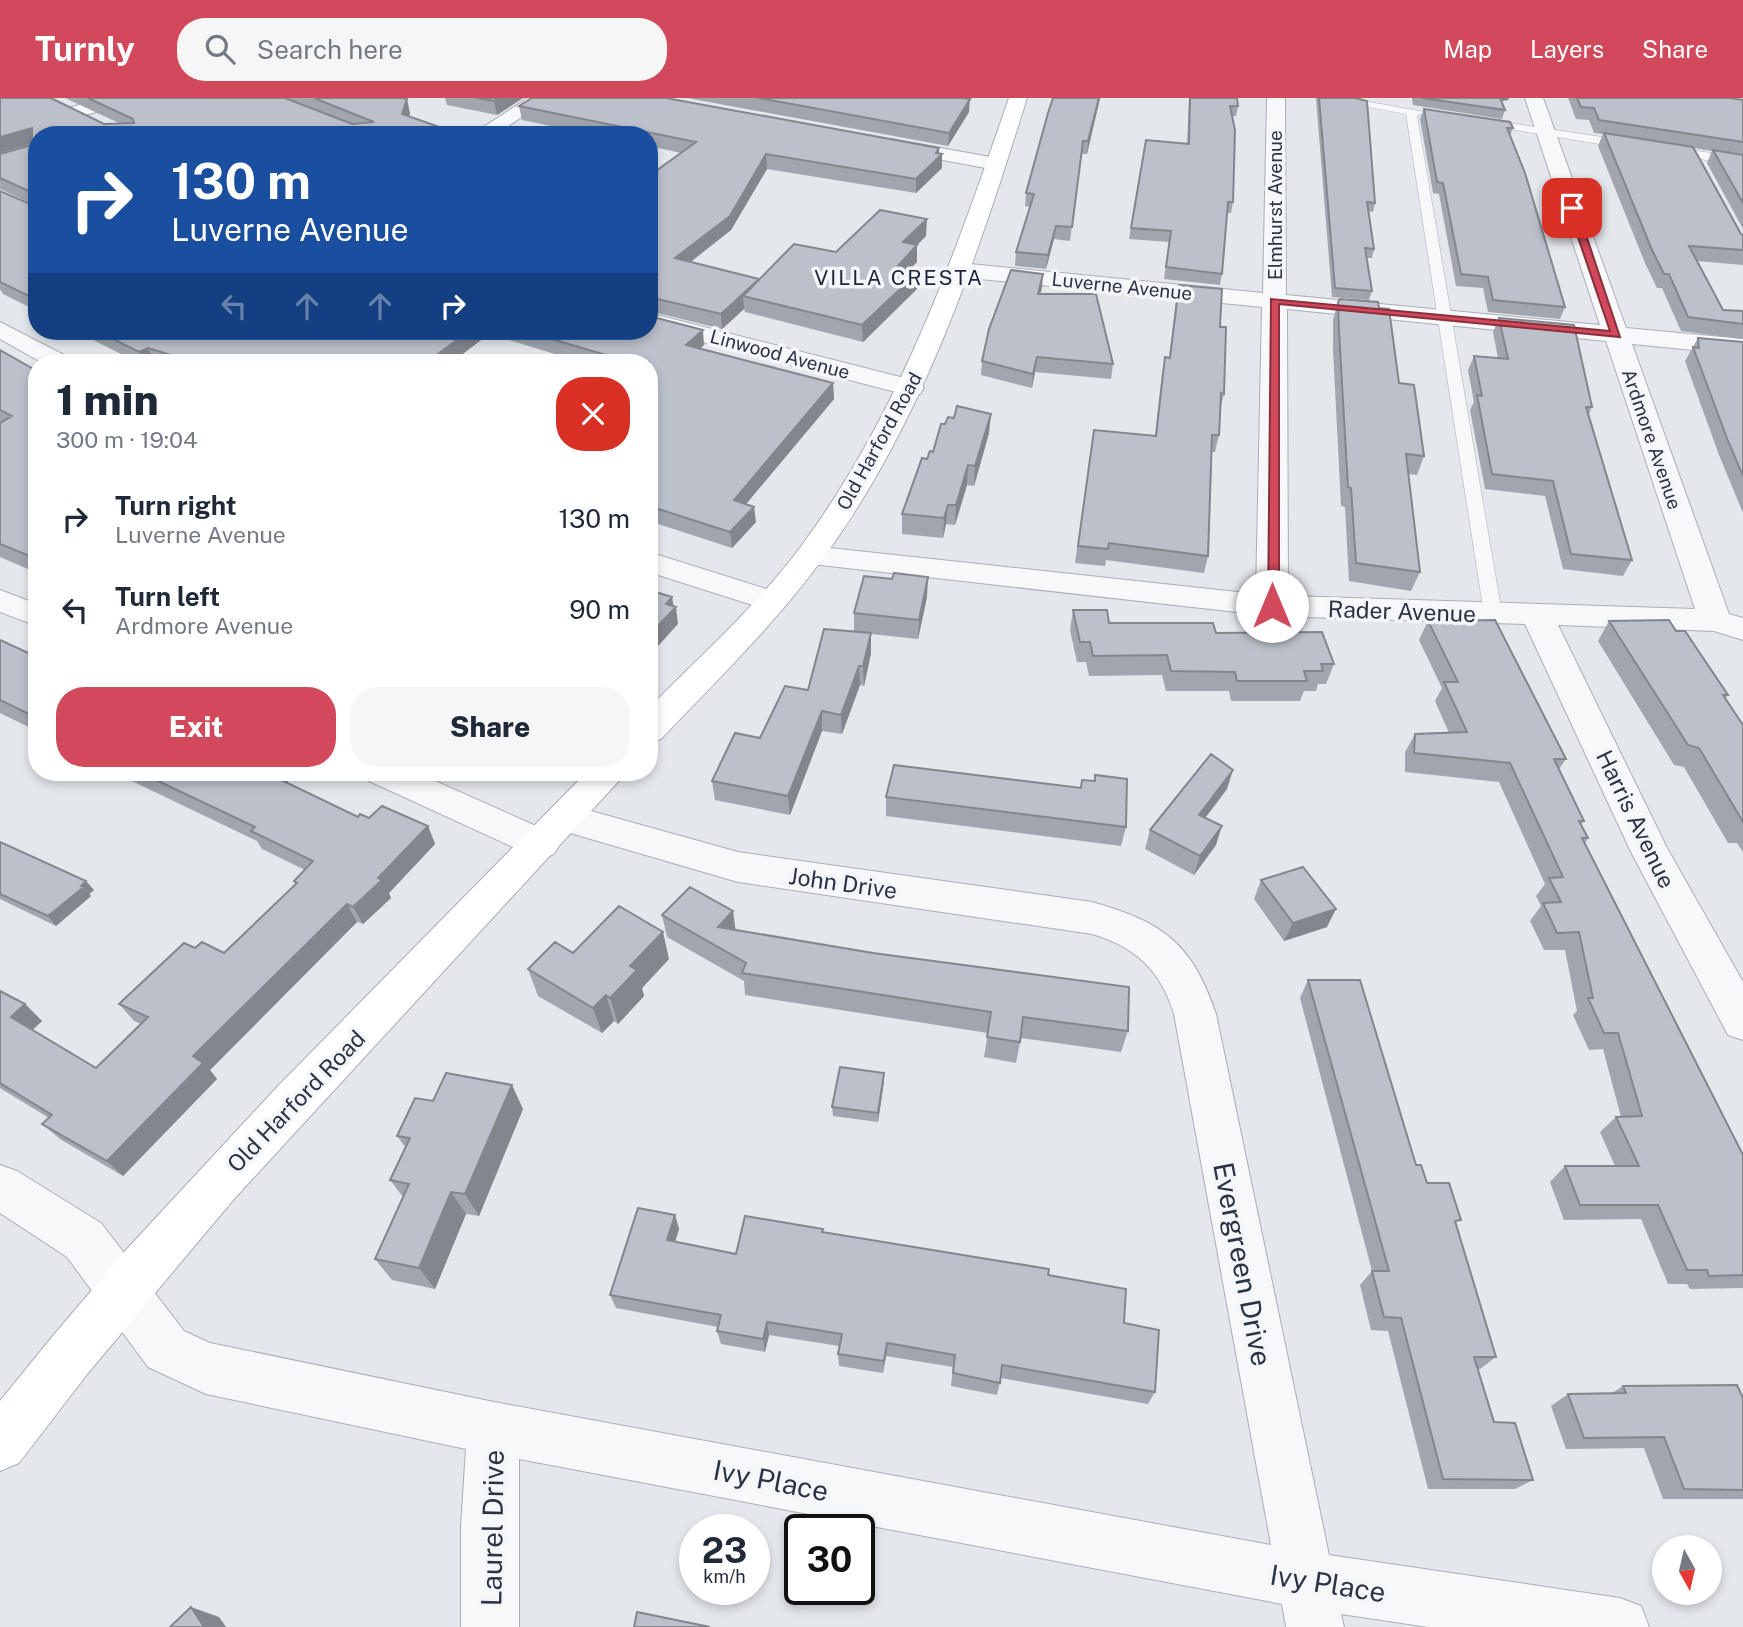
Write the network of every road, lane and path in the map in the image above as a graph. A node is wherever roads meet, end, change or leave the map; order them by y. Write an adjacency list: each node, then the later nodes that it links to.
1 (122, 98): 9 (street)
2 (541, 98): 13 (street)
3 (1018, 98): 19 (street, Old Harford Road)
4 (1276, 98): 21 (street, Elmhurst Avenue)
5 (1325, 98): 8 (lane)
6 (1534, 98): 14 (street, Ardmore Avenue)
7 (54, 103): 9 (street)
8 (1411, 111): 10 (lane); 22 (lane)
9 (76, 112): 12 (street)
10 (1438, 115)
11 (1465, 120): 14 (lane)
12 (107, 126)
13 (496, 126)
14 (1546, 132): 16 (lane); 25 (street, Ardmore Avenue)
15 (872, 142): 19 (street)
16 (1640, 146)
17 (1653, 148): 18 (lane)
18 (1743, 162)
19 (996, 164): 20 (street, Old Harford Road)
20 (960, 270): 21 (street, Luverne Avenue); 28 (street, Old Harford Road)
21 (1274, 301): 22 (street, Luverne Avenue); 33 (street, Elmhurst Avenue)
22 (1445, 318): 25 (street, Luverne Avenue); 36 (lane)
23 (658, 322): 28 (street, Linwood Avenue)
24 (0, 329): 27 (street)
25 (1616, 335): 26 (street, Luverne Avenue); 37 (street, Ardmore Avenue)
26 (1743, 347)
27 (45, 354)
28 (911, 388): 29 (street, Old Harford Road)
29 (811, 555): 32 (street, Old Harford Road); 33 (street, Rader Avenue)
30 (658, 565): 32 (street)
31 (0, 600): 34 (street)
32 (771, 601): 38 (street, Old Harford Road)
33 (1272, 606): 36 (street, Rader Avenue)
34 (28, 612)
35 (1536, 613): 36 (street, Rader Avenue); 37 (street, Rader Avenue); 43 (street, Harris Avenue)
36 (1493, 614)
37 (1729, 625)
38 (658, 720)
39 (408, 781): 41 (street, John Drive)
40 (600, 781): 41 (street, Old Harford Road)
41 (553, 831): 42 (street, John Drive); 45 (street, Old Harford Road)
42 (1126, 926): 48 (street, Evergreen Drive)
43 (1743, 1021)
44 (0, 1187): 45 (street, Ivy Place)
45 (122, 1290): 46 (street, Ivy Place); 47 (street, Old Harford Road)
46 (494, 1429): 48 (street, Ivy Place); 49 (street, Laurel Drive)
47 (0, 1444)
48 (1310, 1604): 50 (street, Ivy Place)
49 (490, 1627)
50 (1620, 1627)

